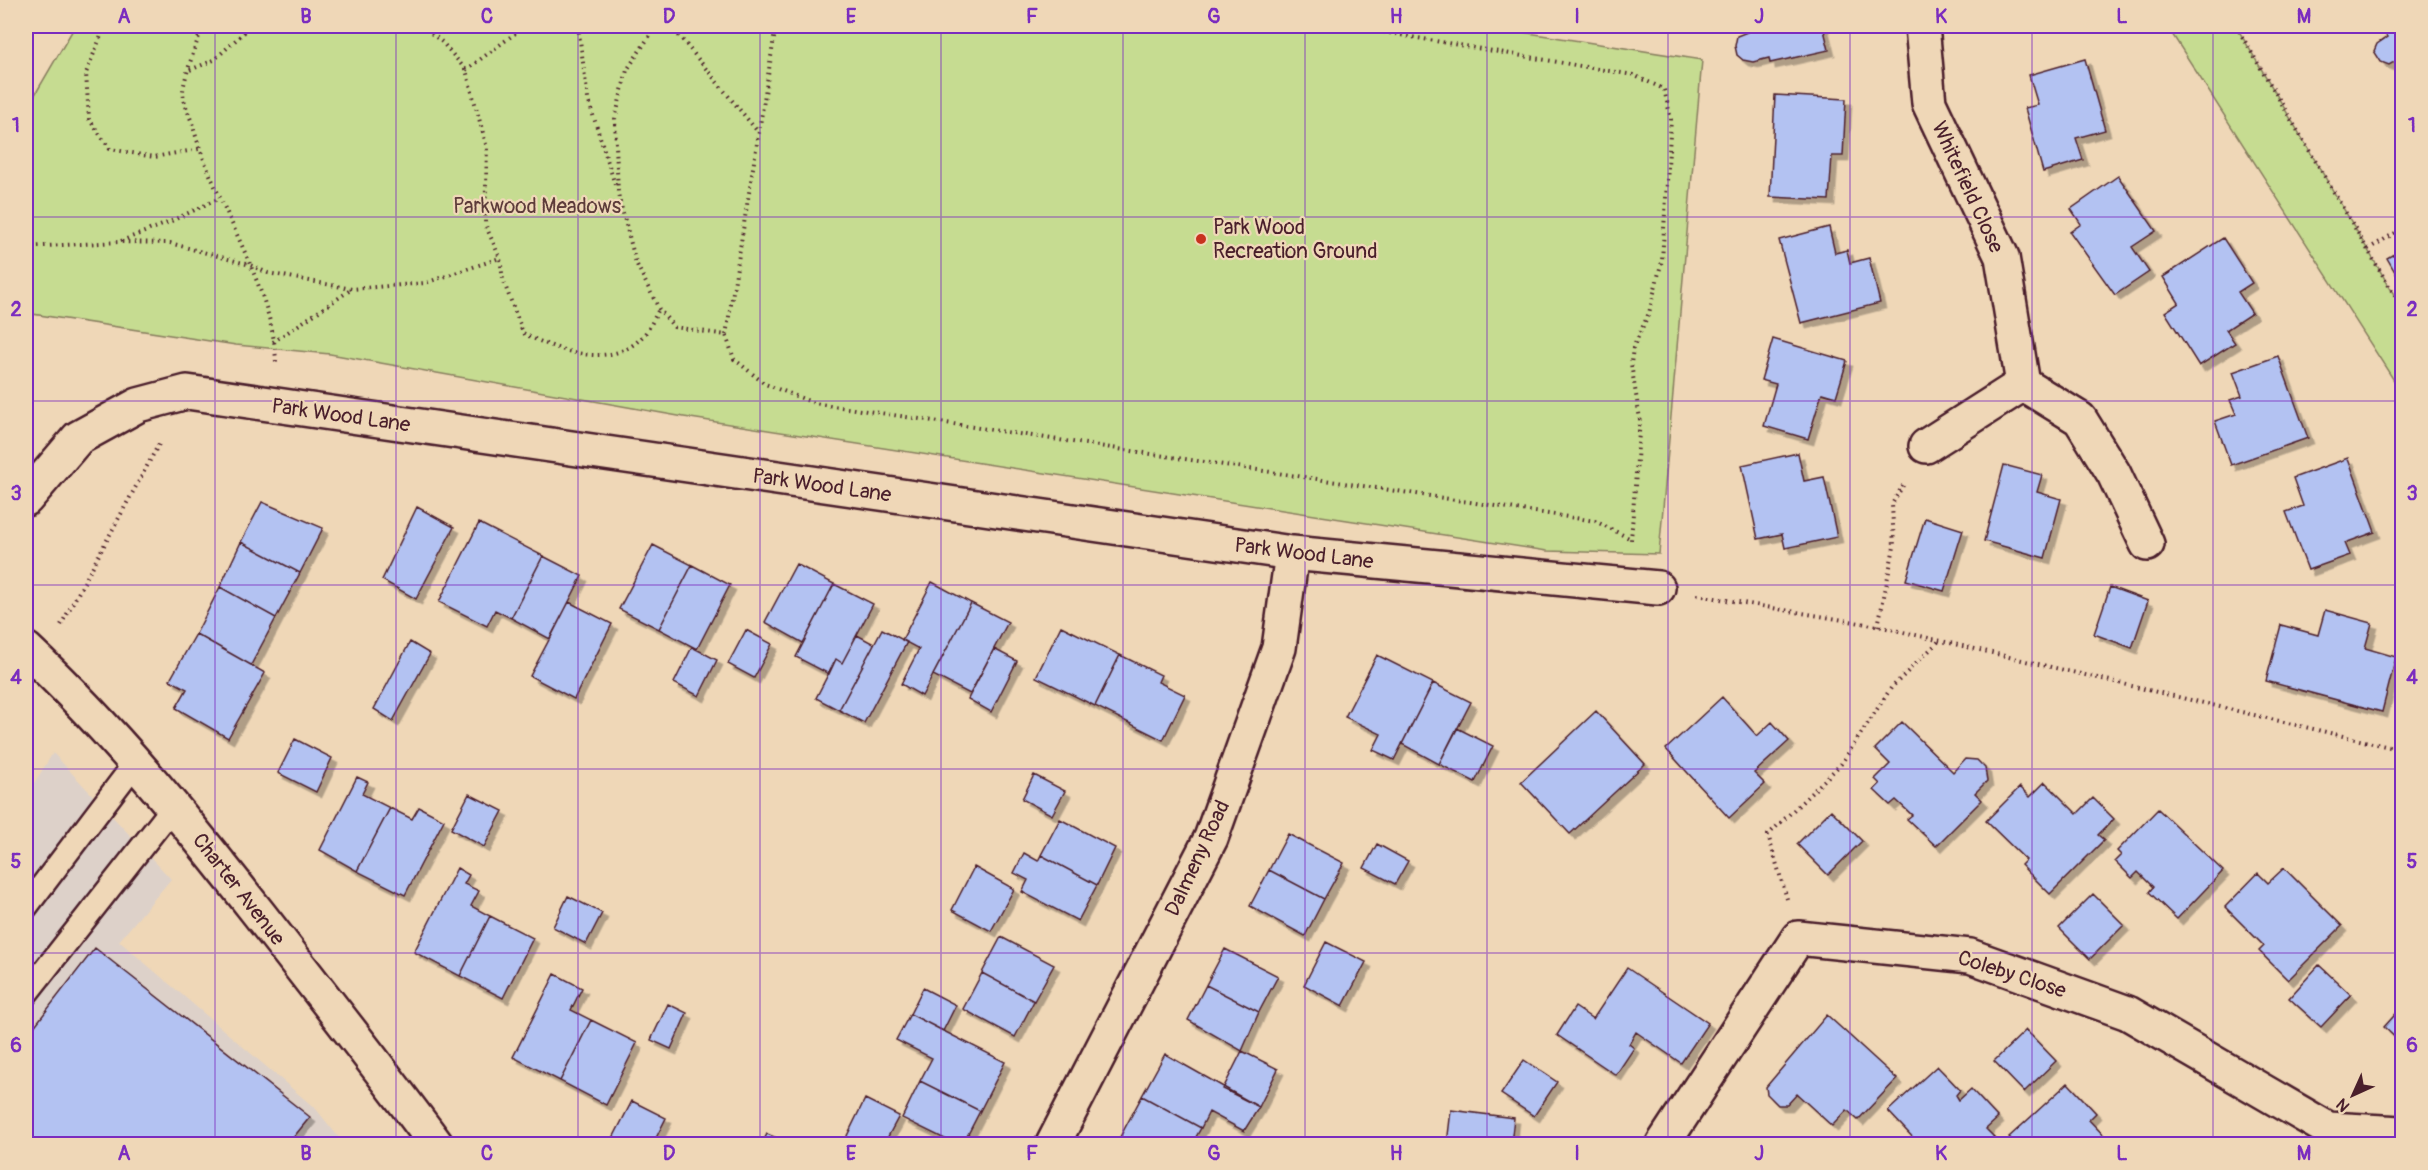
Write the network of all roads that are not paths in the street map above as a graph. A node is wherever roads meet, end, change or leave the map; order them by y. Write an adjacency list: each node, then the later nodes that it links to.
1 (1922, 26): 2 (street, Whitefield Close)
2 (2023, 384): 3 (street); 5 (street)
3 (1926, 446)
4 (26, 499): 6 (street, Park Wood Lane)
5 (2147, 544)
6 (1292, 553): 7 (street, Park Wood Lane); 15 (street, Dalmeny Road)
7 (1644, 587)
8 (33, 656): 9 (street, Charter Avenue)
9 (136, 762): 10 (street, Charter Avenue); 11 (lane)
10 (174, 806): 12 (lane); 14 (street, Charter Avenue)
11 (26, 906)
12 (26, 994)
13 (2403, 1133): 16 (street, Coleby Close)
14 (436, 1144)
15 (1053, 1144)
16 (1664, 1144)

